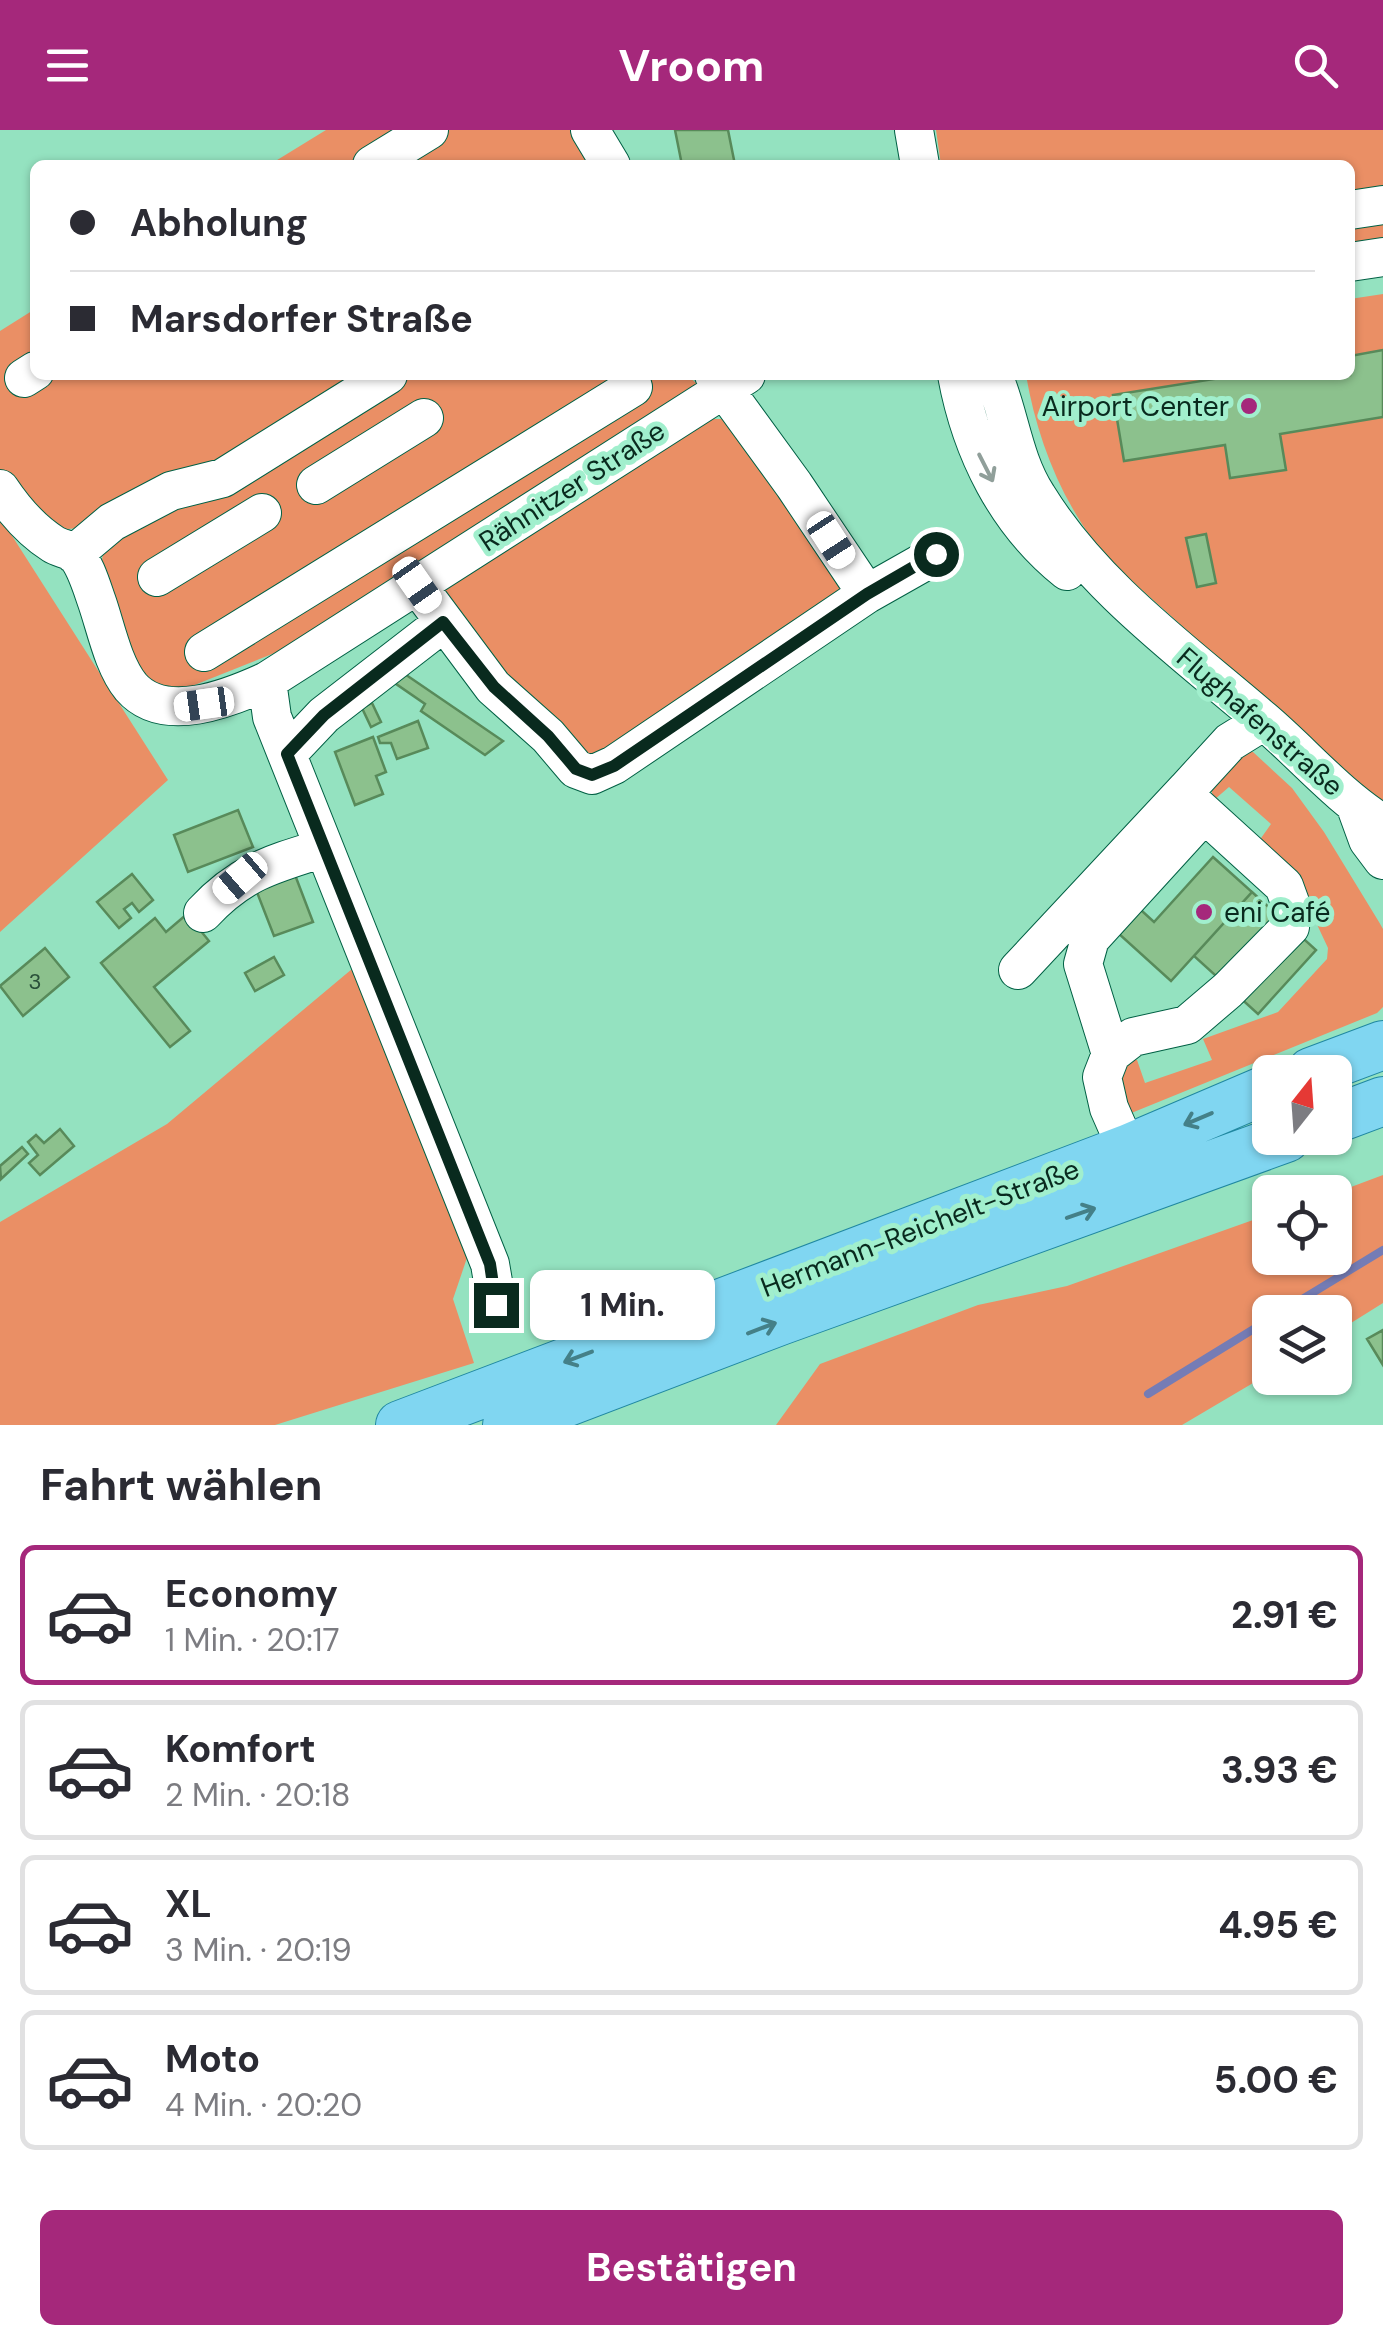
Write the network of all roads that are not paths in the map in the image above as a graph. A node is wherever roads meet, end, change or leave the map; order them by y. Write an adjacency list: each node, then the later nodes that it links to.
1 (430, 130): 4 (street)
2 (590, 130): 5 (street)
3 (914, 130): 6 (street)
4 (380, 160)
5 (608, 160)
6 (919, 160)
7 (1383, 205): 8 (street)
8 (1355, 209)
9 (1383, 258): 10 (street)
10 (1355, 261)
11 (380, 380): 21 (street)
12 (726, 380): 24 (street, Rähnitzer Straße)
13 (729, 380): 25 (street)
14 (957, 380): 27 (street, Flughafenstraße, one-way to 27)
15 (998, 380): 27 (street, Flughafenstraße)
16 (633, 387): 28 (street)
17 (424, 418): 18 (street)
18 (316, 485)
19 (0, 489): 21 (street)
20 (262, 513): 23 (street)
21 (74, 554): 29 (street, Rähnitzer Straße)
22 (936, 554): 25 (street)
23 (157, 577)
24 (417, 585): 26 (street); 29 (street, Rähnitzer Straße)
25 (867, 594): 26 (street)
26 (443, 622): 31 (street)
27 (1164, 638): 30 (street, Flughafenstraße)
28 (204, 652)
29 (267, 682): 31 (street)
30 (1264, 721): 32 (street); 33 (street, Flughafenstraße)
31 (287, 754): 34 (street)
32 (1196, 802): 37 (street); 39 (street); 39 (street)
33 (1370, 816): 35 (street, Flughafenstraße)
34 (324, 848): 36 (street); 46 (street)
35 (1383, 860)
36 (204, 913)
37 (1018, 970)
38 (1383, 1045): 40 (main road)
39 (1111, 1054): 44 (street)
40 (1352, 1057)
41 (1252, 1096): 44 (main road, Hermann-Reichelt-Straße, one-way to 44)
42 (1383, 1100): 43 (main road)
43 (1352, 1112)
44 (1127, 1149): 47 (main road, Hermann-Reichelt-Straße, one-way to 47)
45 (1252, 1150): 48 (main road, Hermann-Reichelt-Straße, one-way to 45)
46 (496, 1305)
47 (400, 1425)
48 (507, 1425)

